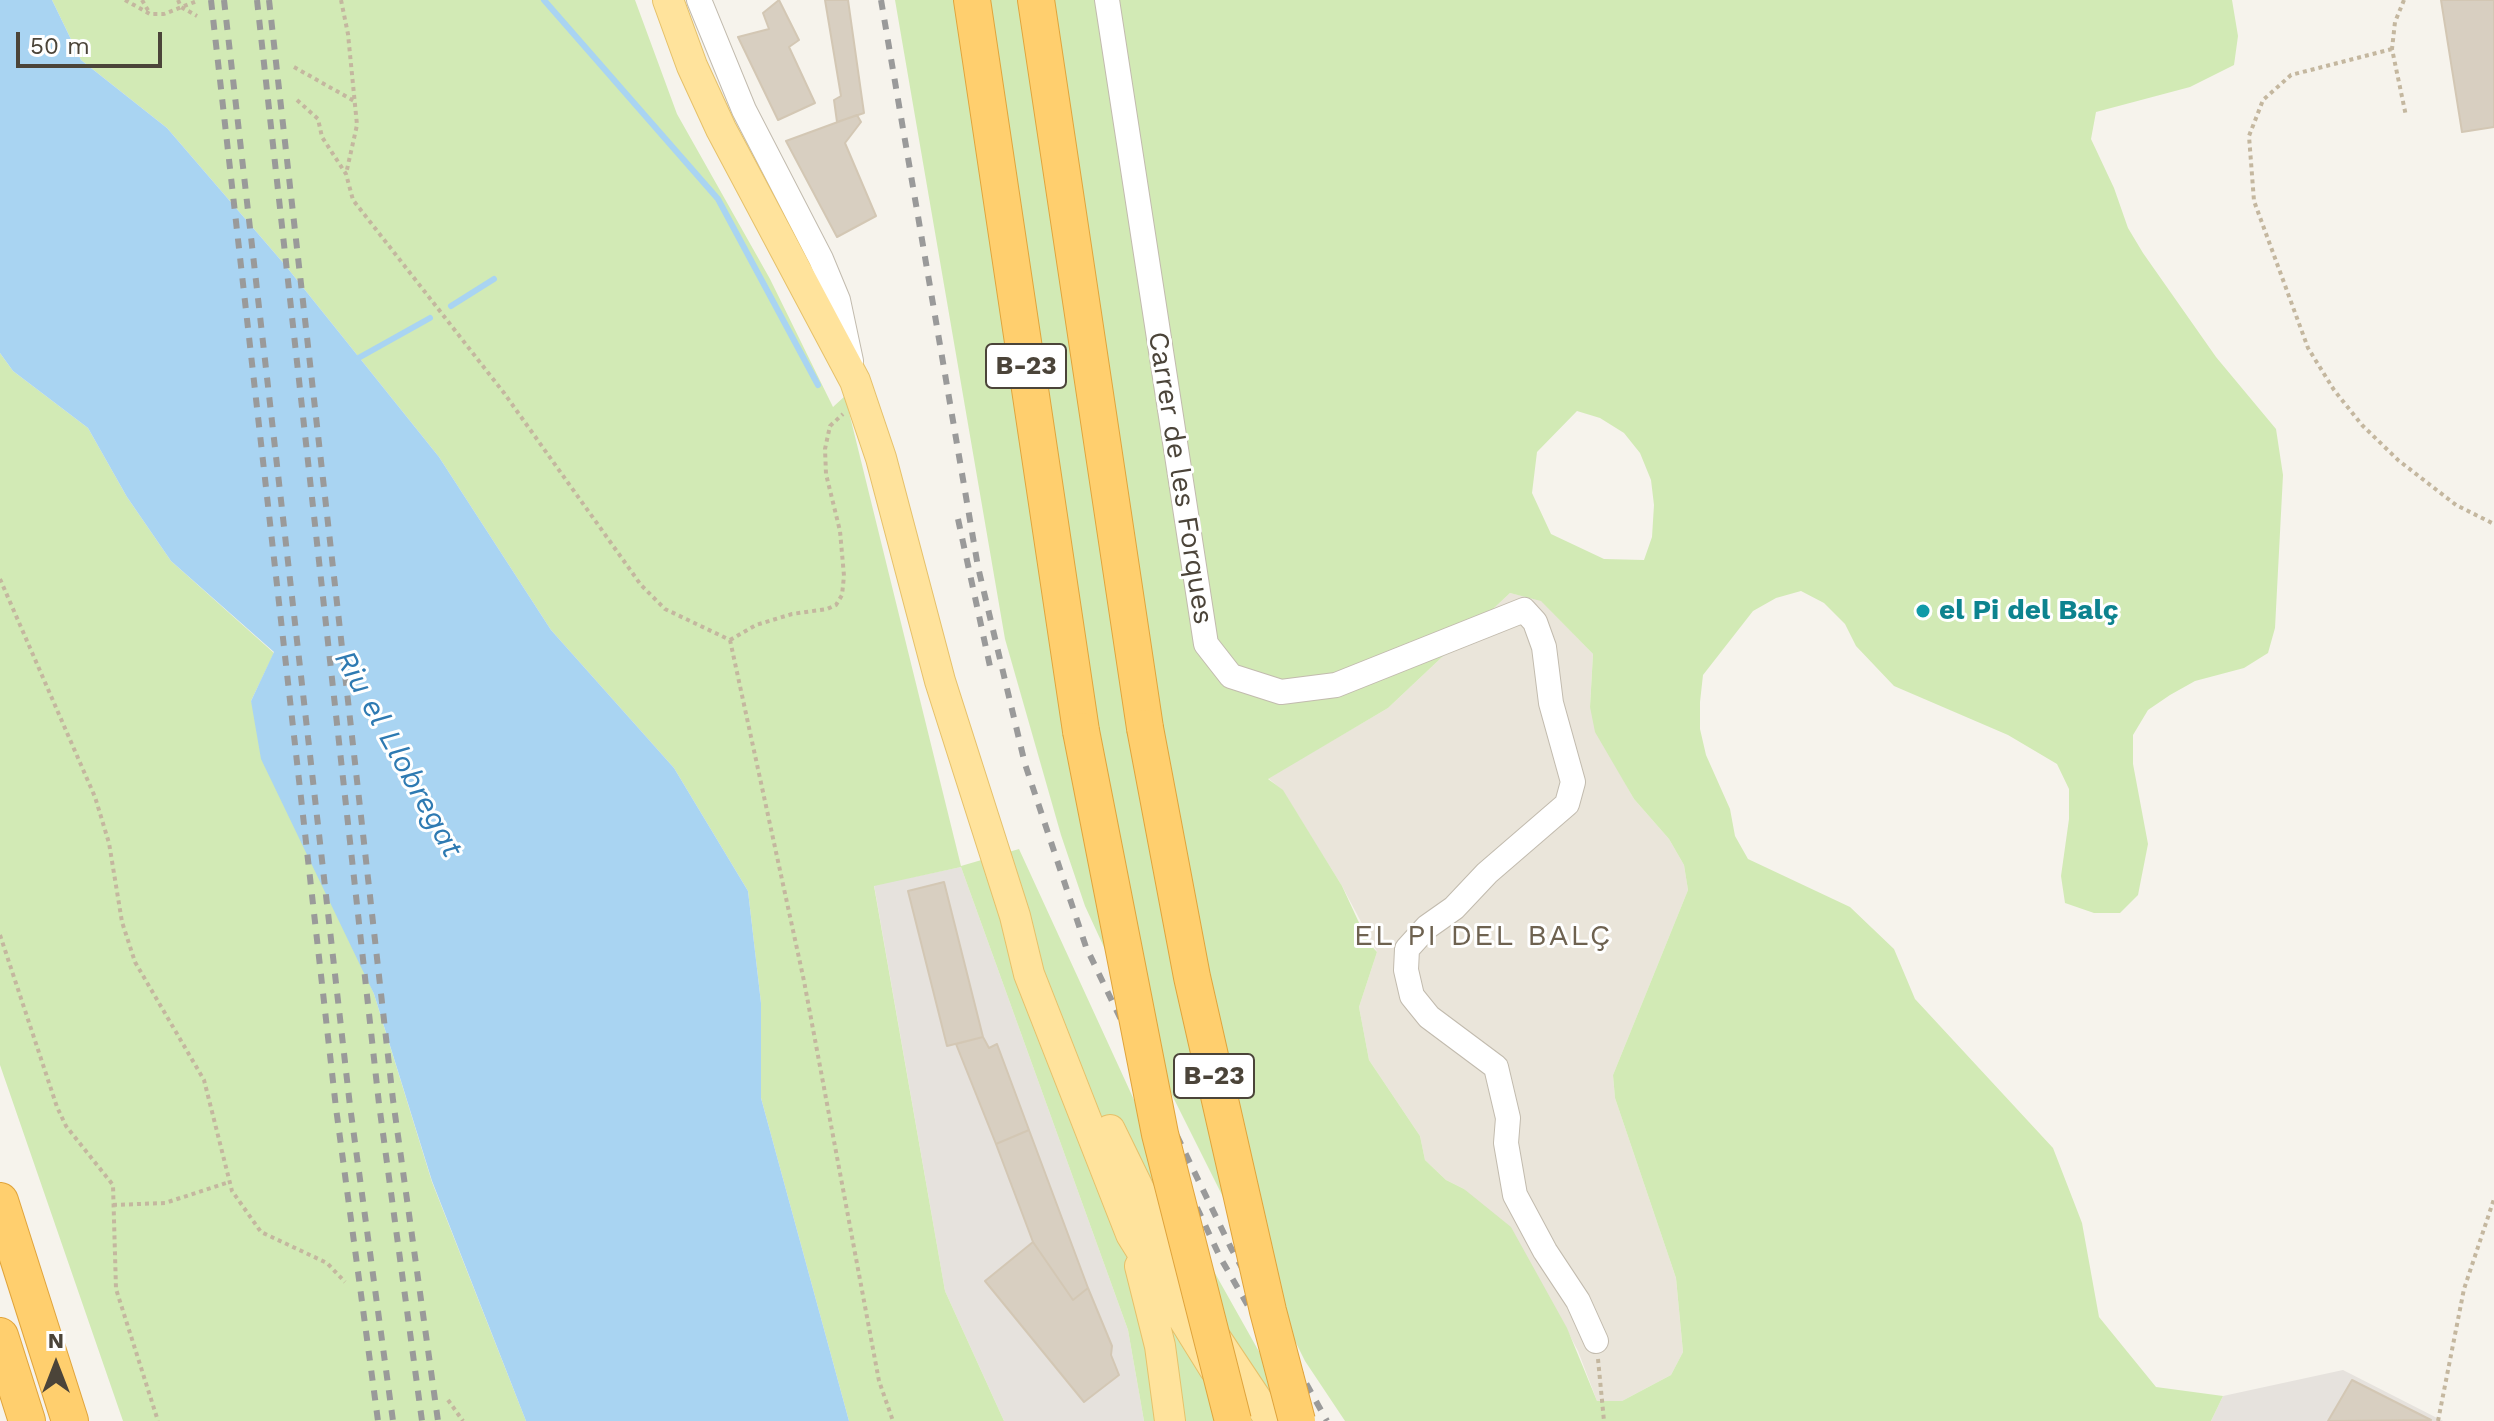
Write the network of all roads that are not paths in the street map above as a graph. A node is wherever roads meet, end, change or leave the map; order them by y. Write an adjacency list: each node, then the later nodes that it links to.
1 (668, 0): 6 (main road)
2 (699, 0): 6 (street)
3 (972, 0): 15 (highway, B-23, bridge)
4 (1036, 0): 18 (highway, B-23, bridge)
5 (1107, 0): 11 (street, Carrer de les Forques)
6 (859, 393): 7 (main road)
7 (1015, 916): 9 (main road); 17 (main road)
8 (0, 1201): 13 (highway)
9 (1131, 1234): 14 (main road); 16 (main road)
10 (0, 1336): 12 (highway)
11 (1596, 1341)
12 (27, 1421)
13 (70, 1421)
14 (1170, 1421)
15 (1233, 1421)
16 (1246, 1421)
17 (1271, 1421)
18 (1297, 1421)

